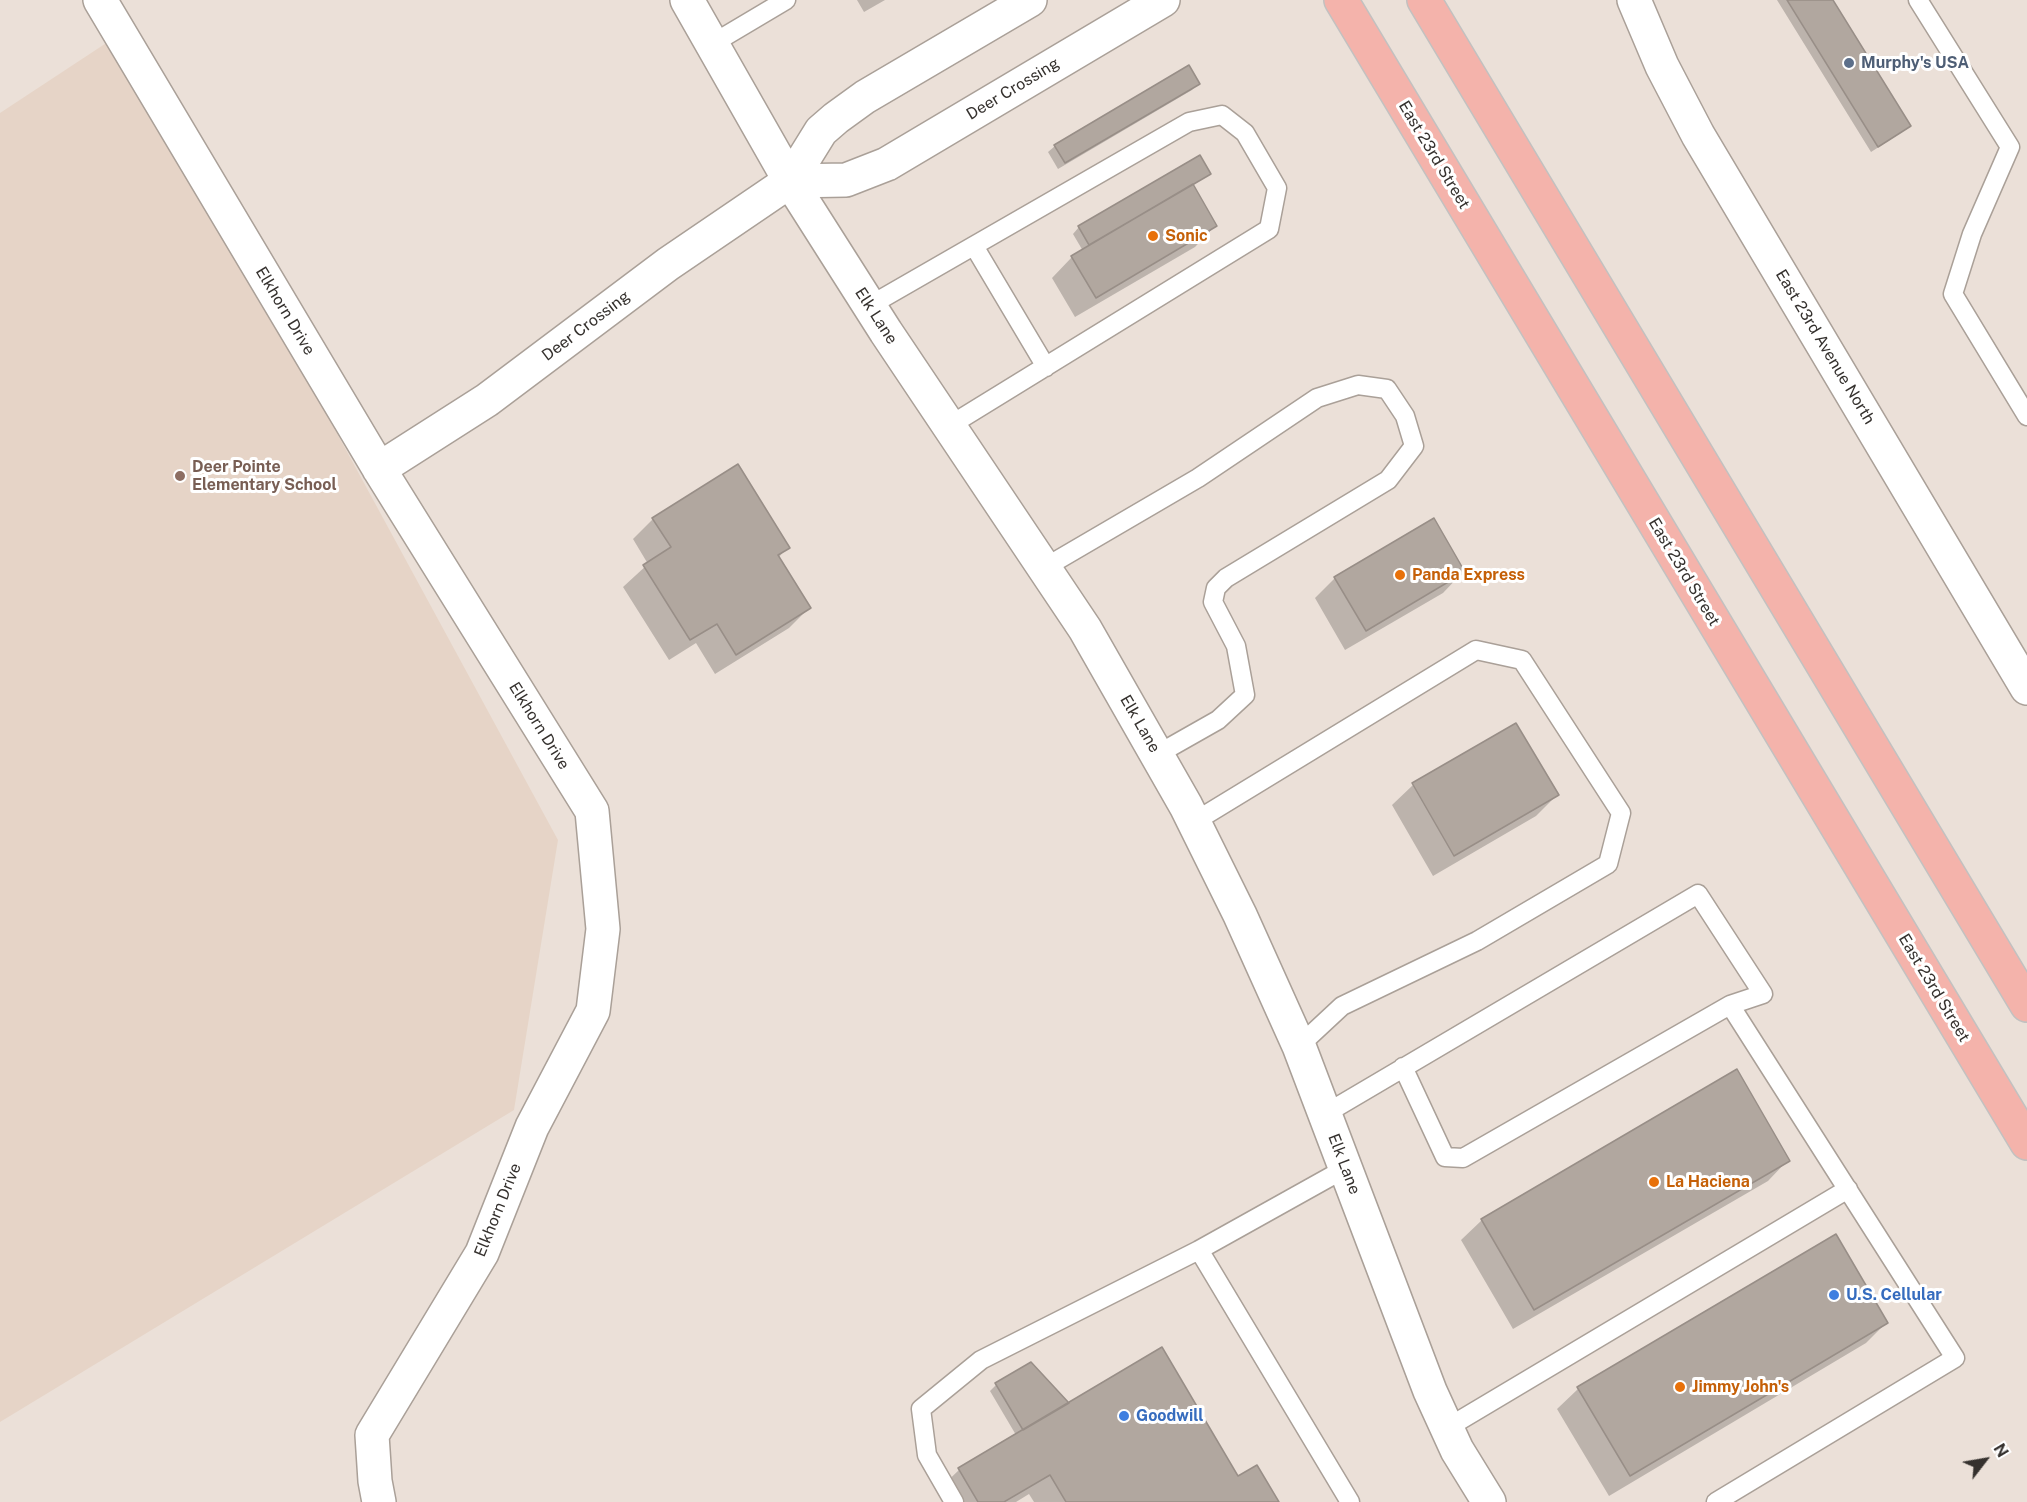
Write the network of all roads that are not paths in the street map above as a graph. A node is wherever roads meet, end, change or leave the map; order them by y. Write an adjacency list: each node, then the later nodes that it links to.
1 (100, 0): 17 (street, Elkhorn Drive)
2 (687, 0): 10 (street, Elk Lane)
3 (786, 0): 10 (lane)
4 (1030, 0): 11 (street, Deer Crossing)
5 (1163, 0): 11 (street, Deer Crossing)
6 (1341, 0): 27 (main road, East 23rd Street)
7 (1424, 0): 23 (main road)
8 (1634, 0): 19 (street, East 23rd Avenue North)
9 (1917, 0): 15 (lane)
10 (712, 44): 11 (street, Elk Lane)
11 (790, 181): 13 (street, Elk Lane); 17 (street, Deer Crossing)
12 (974, 246): 13 (lane); 14 (lane); 14 (lane)
13 (869, 306): 16 (street, Elk Lane)
14 (1046, 367): 16 (lane)
15 (2027, 416)
16 (949, 426): 18 (street, Elk Lane)
17 (379, 469): 32 (street, Elkhorn Drive)
18 (1044, 568): 20 (street, Elk Lane); 20 (lane)
19 (2027, 688)
20 (1158, 754): 21 (street, Elk Lane)
21 (1194, 822): 24 (street, Elk Lane); 24 (lane)
22 (1730, 1005): 25 (lane); 25 (lane); 29 (lane)
23 (2027, 1005)
24 (1299, 1047): 26 (street, Elk Lane)
25 (1403, 1067): 26 (lane)
26 (1325, 1114): 28 (street, Elk Lane)
27 (2027, 1143)
28 (1346, 1168): 30 (lane); 31 (street, Elk Lane)
29 (1848, 1189): 31 (lane); 36 (lane)
30 (1199, 1250): 33 (lane); 34 (lane)
31 (1447, 1428): 35 (street, Elk Lane)
32 (380, 1502)
33 (954, 1502)
34 (1350, 1502)
35 (1489, 1502)
36 (1716, 1502)

